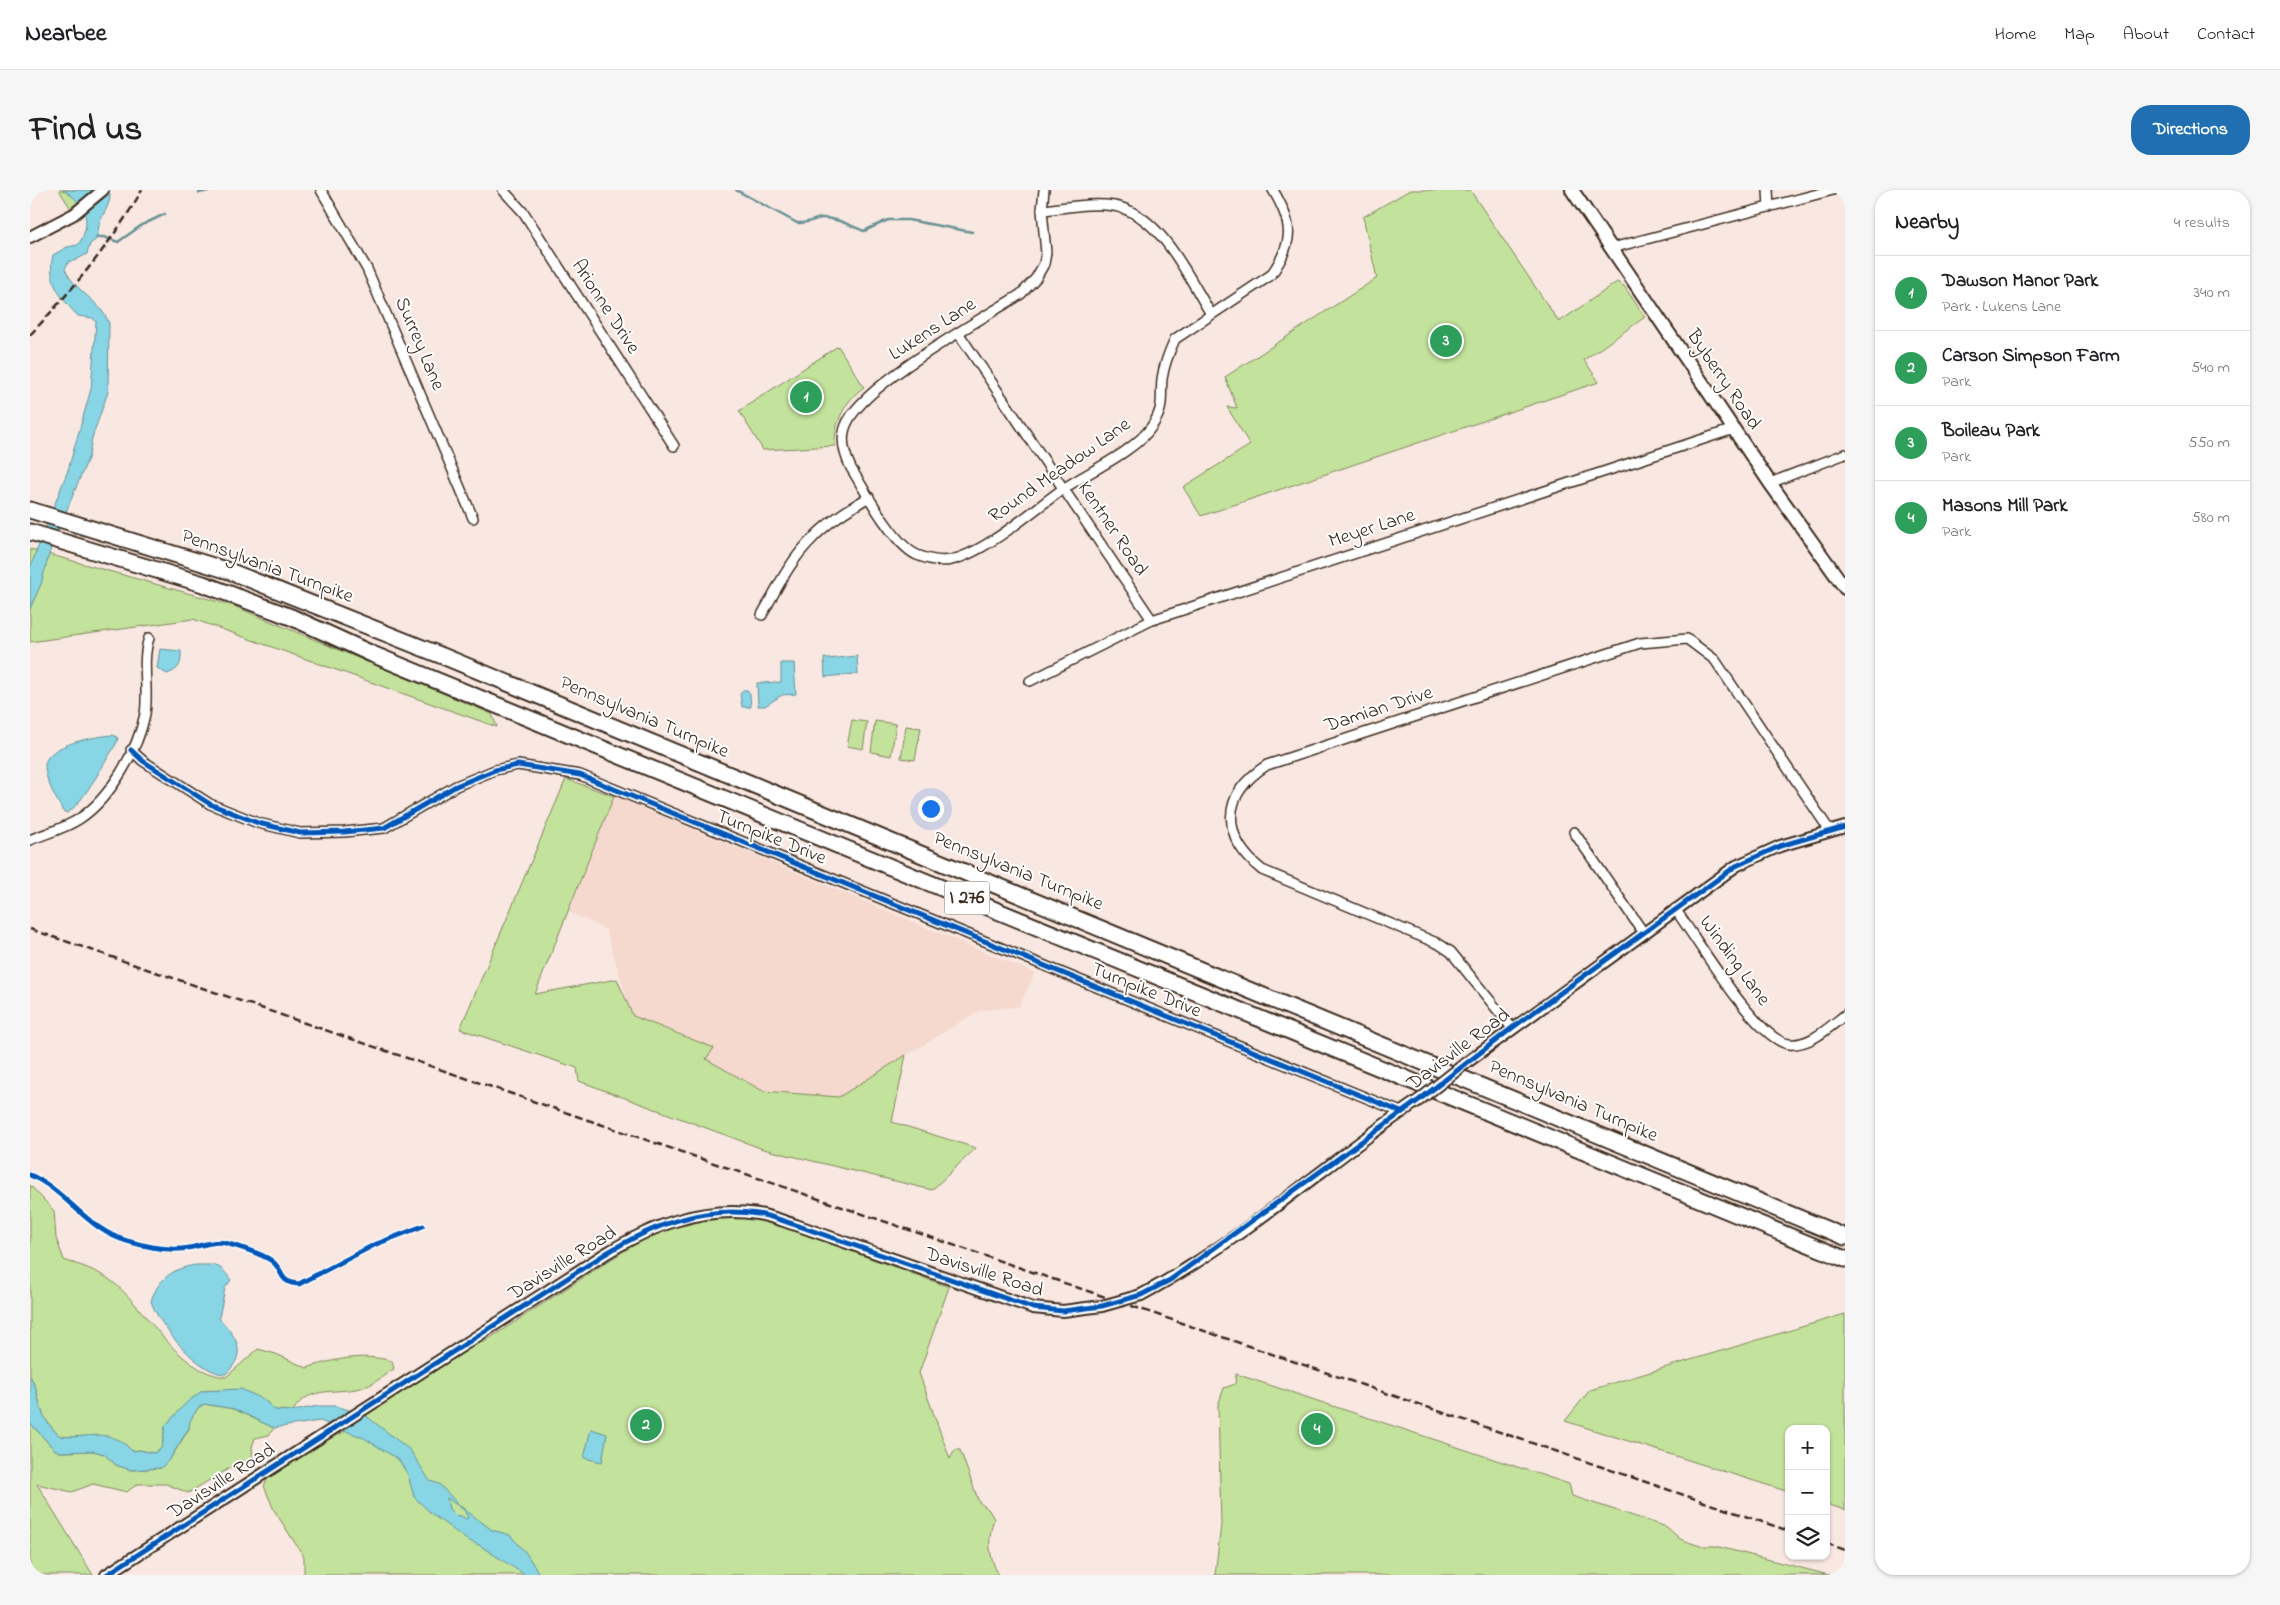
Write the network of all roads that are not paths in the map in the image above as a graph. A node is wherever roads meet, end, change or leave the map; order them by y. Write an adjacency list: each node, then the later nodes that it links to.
1 (103, 190): 11 (street)
2 (321, 190): 22 (street, Surrey Lane)
3 (503, 190): 16 (street, Arionne Drive)
4 (1044, 190): 10 (street, Lukens Lane)
5 (1274, 190): 13 (street, Round Meadow Lane)
6 (1572, 190): 12 (main road, Byberry Road)
7 (1768, 190): 9 (street)
8 (1834, 190): 9 (street)
9 (1769, 207): 12 (street)
10 (1042, 210): 13 (street); 14 (street, Lukens Lane)
11 (30, 237)
12 (1612, 248): 15 (main road, Byberry Road)
13 (1211, 314): 19 (street, Round Meadow Lane)
14 (959, 334): 19 (street, Kentner Road); 20 (street, Lukens Lane)
15 (1734, 429): 18 (main road, Byberry Road); 26 (street, Meyer Lane)
16 (674, 446)
17 (1845, 454): 18 (street)
18 (1770, 483): 24 (main road, Byberry Road)
19 (1064, 489): 20 (street, Round Meadow Lane); 26 (street, Kentner Road)
20 (869, 496): 25 (street)
21 (30, 510): 39 (highway, Pennsylvania Turnpike / I 276)
22 (473, 518)
23 (30, 532): 40 (highway, Pennsylvania Turnpike / I 276)
24 (1845, 588)
25 (762, 615)
26 (1152, 620): 28 (street, Meyer Lane)
27 (150, 638): 29 (street)
28 (1030, 681)
29 (131, 750): 33 (street); 38 (street, Turnpike Drive)
30 (1845, 827): 31 (street, Davisville Road)
31 (1830, 830): 34 (street, Davisville Road); 37 (street, Damian Drive)
32 (1574, 832): 35 (street)
33 (30, 840)
34 (1675, 909): 35 (street, Davisville Road); 36 (street, Winding Lane)
35 (1643, 932): 37 (street, Davisville Road)
36 (1845, 1015)
37 (1512, 1028): 38 (street, Davisville Road, bridge)
38 (1401, 1112): 41 (street, Davisville Road, bridge)
39 (1845, 1237)
40 (1845, 1259)
41 (106, 1575)

